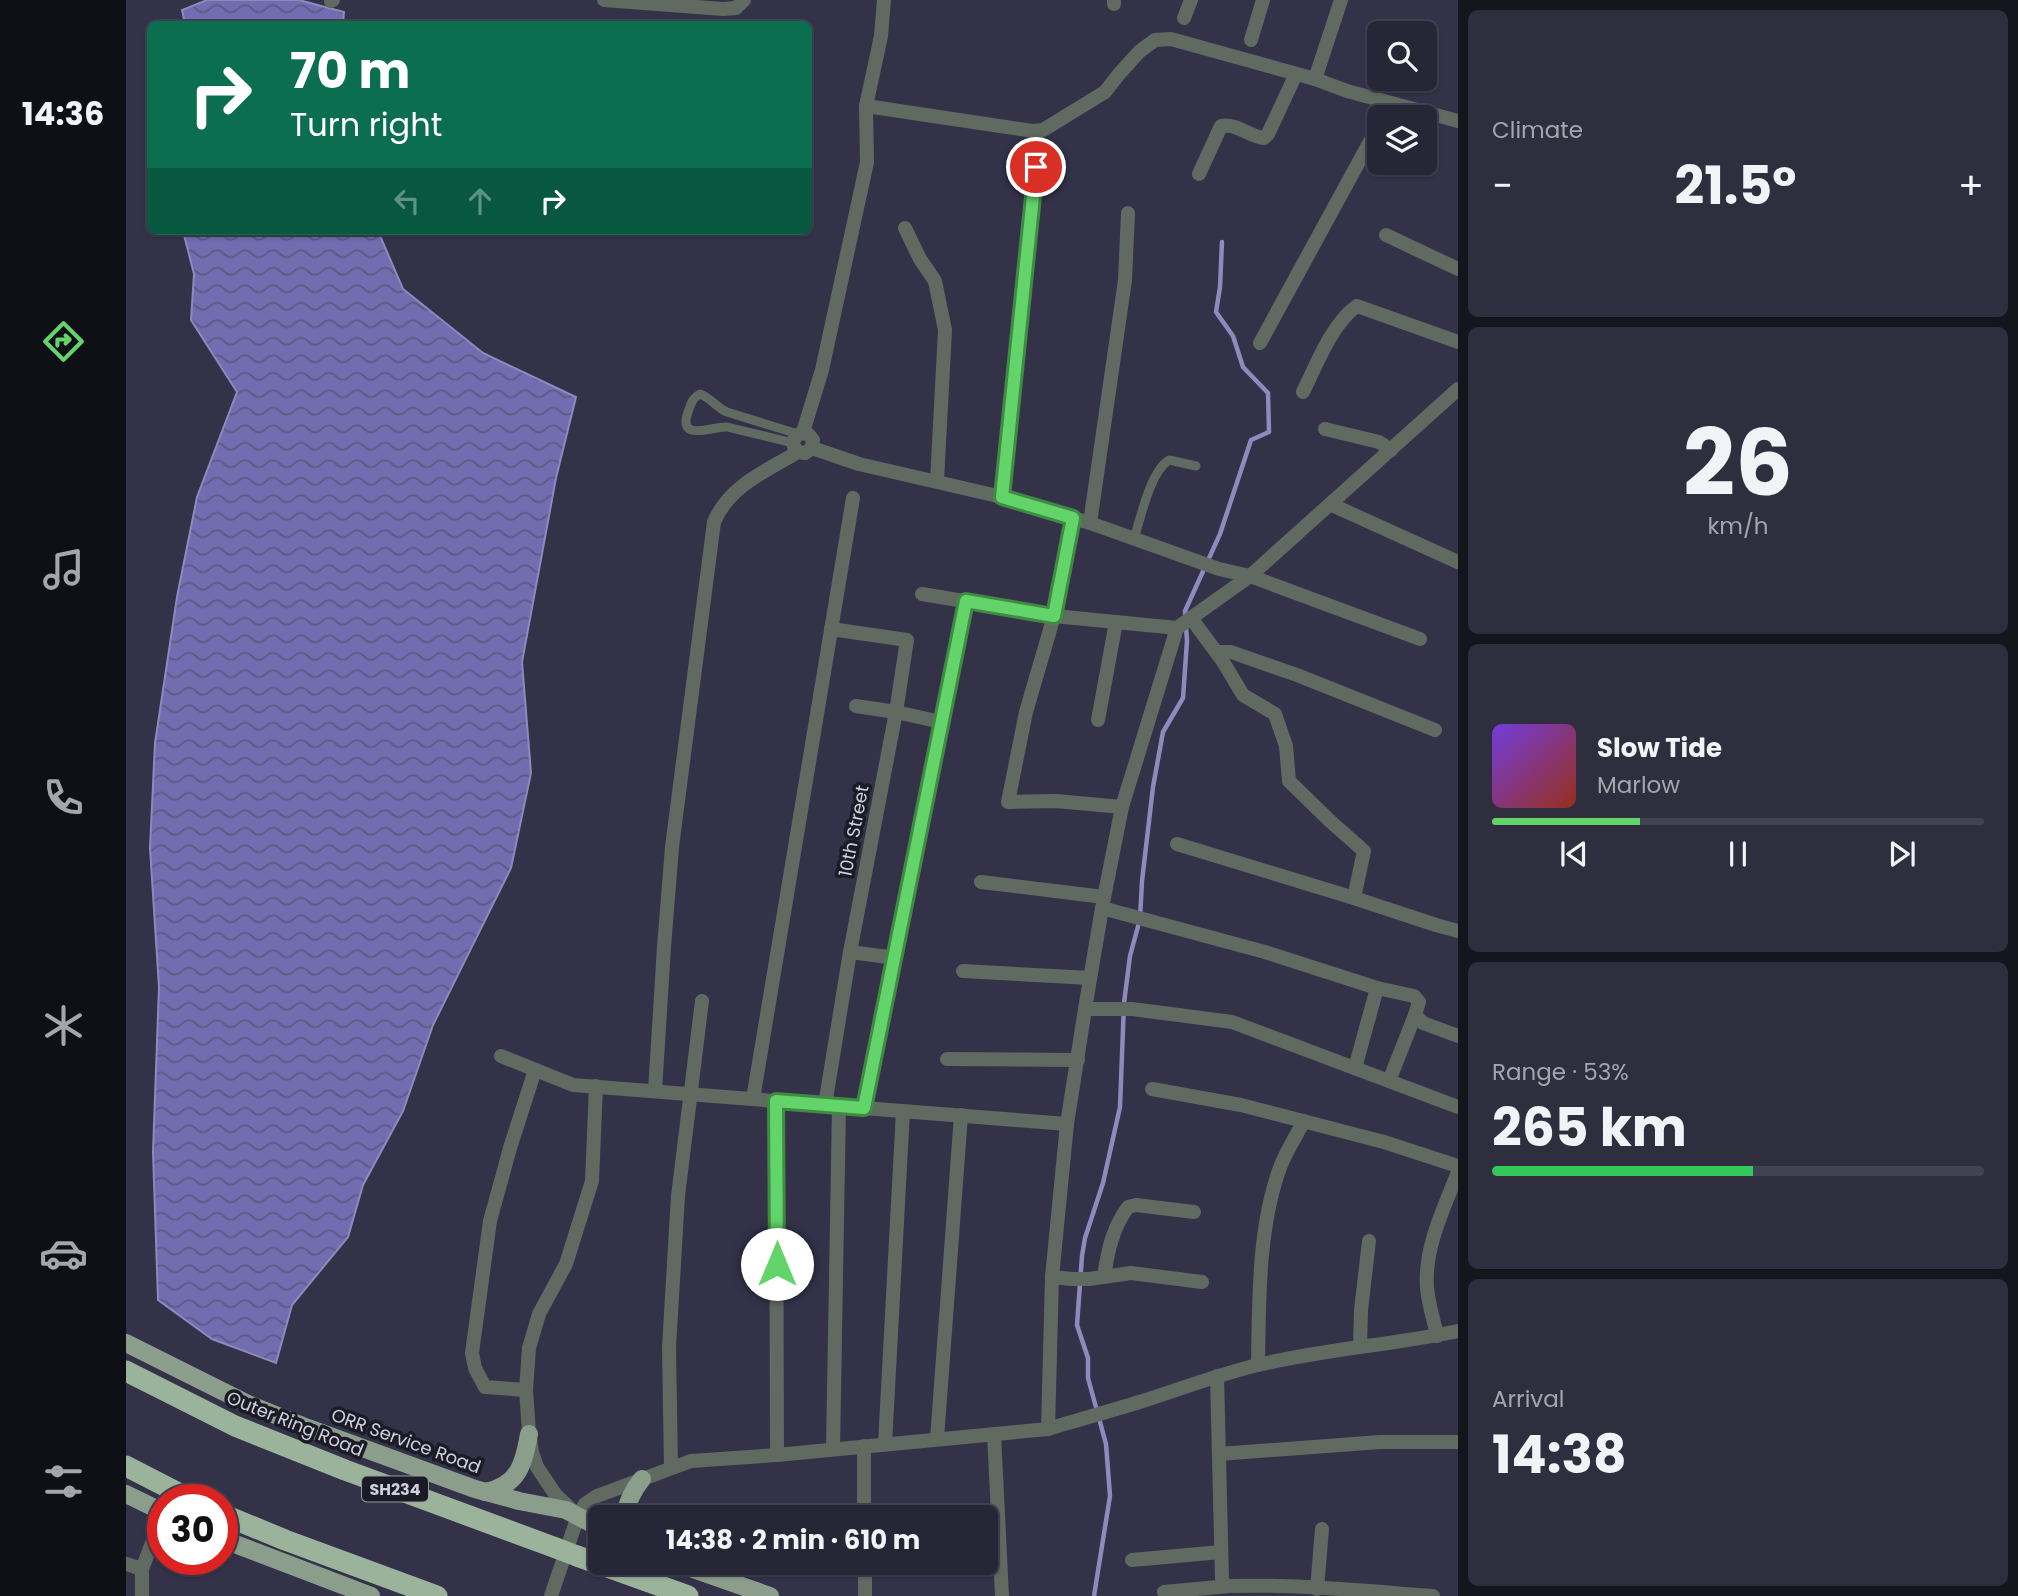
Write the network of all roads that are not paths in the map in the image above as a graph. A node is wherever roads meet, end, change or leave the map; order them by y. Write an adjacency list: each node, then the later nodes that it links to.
1 (604, 0): 2 (street)
2 (744, 0)
3 (884, 0): 12 (street)
4 (1191, 0): 7 (street)
5 (1264, 0): 8 (street)
6 (1341, 0): 10 (street)
7 (1184, 19)
8 (1251, 40)
9 (1296, 74): 10 (street); 12 (street); 16 (street)
10 (1315, 79): 11 (street)
11 (1391, 103): 13 (street)
12 (866, 106): 26 (street)
13 (1458, 121)
14 (1367, 147): 22 (street)
15 (1036, 167): 30 (street)
16 (1199, 174)
17 (1128, 213): 34 (street)
18 (905, 228): 29 (street)
19 (1386, 235): 20 (street)
20 (1458, 269)
21 (1458, 342): 24 (street)
22 (1260, 343)
23 (1458, 389): 27 (street)
24 (1303, 392)
25 (1325, 429): 27 (street)
26 (801, 442): 26 (lane); 29 (street); 74 (street)
27 (1391, 450): 32 (street)
28 (1196, 466): 35 (lane)
29 (937, 481): 30 (street)
30 (1002, 497): 33 (street)
31 (853, 498): 43 (street)
32 (1330, 504): 36 (street); 37 (street)
33 (1073, 518): 34 (street); 40 (street)
34 (1090, 523): 35 (street)
35 (1134, 539): 37 (street)
36 (1458, 562)
37 (1250, 576): 42 (street); 44 (street)
38 (922, 594): 39 (street)
39 (966, 601): 40 (street); 49 (street)
40 (1054, 616): 41 (street); 51 (street)
41 (1116, 622): 42 (street); 48 (street)
42 (1184, 623): 45 (street); 51 (street)
43 (831, 629): 47 (street, 10th Street); 76 (street)
44 (1420, 639)
45 (1216, 652): 50 (street); 54 (street)
46 (856, 706): 47 (street)
47 (896, 712): 49 (street); 57 (street, 10th Street)
48 (1098, 720)
49 (941, 722): 58 (street)
50 (1435, 730)
51 (1122, 807): 55 (street)
52 (1177, 844): 54 (street)
53 (981, 882): 55 (street)
54 (1354, 898): 56 (street)
55 (1103, 902): 60 (street); 61 (street)
56 (1458, 930)
57 (850, 952): 58 (street); 78 (street, 10th Street)
58 (896, 958): 80 (street)
59 (963, 971): 60 (street)
60 (1090, 978): 63 (street)
61 (1377, 988): 64 (street); 69 (street)
62 (702, 1002): 75 (street)
63 (1085, 1009): 68 (street); 69 (street)
64 (1415, 1015): 65 (street); 71 (street)
65 (1458, 1036)
66 (501, 1056): 70 (street)
67 (947, 1059): 68 (street)
68 (1078, 1060): 84 (street)
69 (1355, 1068): 71 (street)
70 (535, 1070): 72 (street); 99 (street)
71 (1389, 1081): 79 (street)
72 (596, 1086): 74 (street); 99 (street)
73 (1152, 1090): 83 (street)
74 (655, 1091): 75 (street)
75 (690, 1094): 76 (street); 111 (street)
76 (753, 1099): 77 (street)
77 (776, 1101): 78 (street); 109 (street)
78 (832, 1105): 80 (street); 107 (street, 10th Street)
79 (1458, 1107)
80 (864, 1108): 81 (street)
81 (903, 1111): 82 (street); 105 (street)
82 (961, 1115): 84 (street); 103 (street)
83 (1304, 1121): 85 (street); 96 (street)
84 (1067, 1124): 89 (street)
85 (1458, 1166)
86 (1458, 1172): 93 (street)
87 (1194, 1212): 90 (street)
88 (1369, 1241): 95 (street)
89 (1052, 1277): 90 (street); 100 (street)
90 (1096, 1278): 91 (street)
91 (1202, 1282)
92 (1458, 1331): 93 (street)
93 (1437, 1336): 95 (street)
94 (126, 1343): 114 (main road, ORR Service Road)
95 (1360, 1347): 96 (street)
96 (1258, 1365): 98 (street)
97 (126, 1371): 139 (highway, Outer Ring Road / SH234, bridge)
98 (1217, 1376): 100 (street); 108 (street)
99 (526, 1390): 101 (street)
100 (1048, 1429): 102 (street)
101 (529, 1434): 114 (main road); 119 (street)
102 (994, 1434): 103 (street); 142 (street)
103 (937, 1439): 105 (street)
104 (1458, 1441): 108 (street)
105 (885, 1444): 106 (street)
106 (864, 1446): 107 (street); 118 (street)
107 (832, 1449): 109 (street)
108 (1219, 1454): 124 (street)
109 (778, 1455): 111 (street)
110 (126, 1466): 113 (highway)
111 (671, 1468): 112 (street)
112 (642, 1479): 117 (main road); 119 (street)
113 (161, 1484)
114 (485, 1492): 119 (main road, ORR Service Road)
115 (126, 1494): 116 (main road)
116 (147, 1505)
117 (627, 1505)
118 (864, 1505)
119 (578, 1516): 121 (main road, ORR Service Road); 138 (street)
120 (238, 1520): 137 (highway)
121 (588, 1521)
122 (1322, 1529): 132 (street)
123 (238, 1545): 136 (main road)
124 (1221, 1552): 126 (street); 131 (street)
125 (147, 1556): 128 (street)
126 (1132, 1560)
127 (126, 1564): 128 (street)
128 (142, 1569): 135 (street)
129 (710, 1575): 140 (main road)
130 (864, 1575): 141 (street)
131 (1229, 1586): 132 (street); 133 (street)
132 (1317, 1589): 134 (street)
133 (1164, 1592)
134 (1362, 1593): 143 (street)
135 (142, 1596)
136 (372, 1596)
137 (437, 1596)
138 (551, 1596)
139 (688, 1596)
140 (770, 1596)
141 (865, 1596)
142 (1002, 1596)
143 (1433, 1596)

